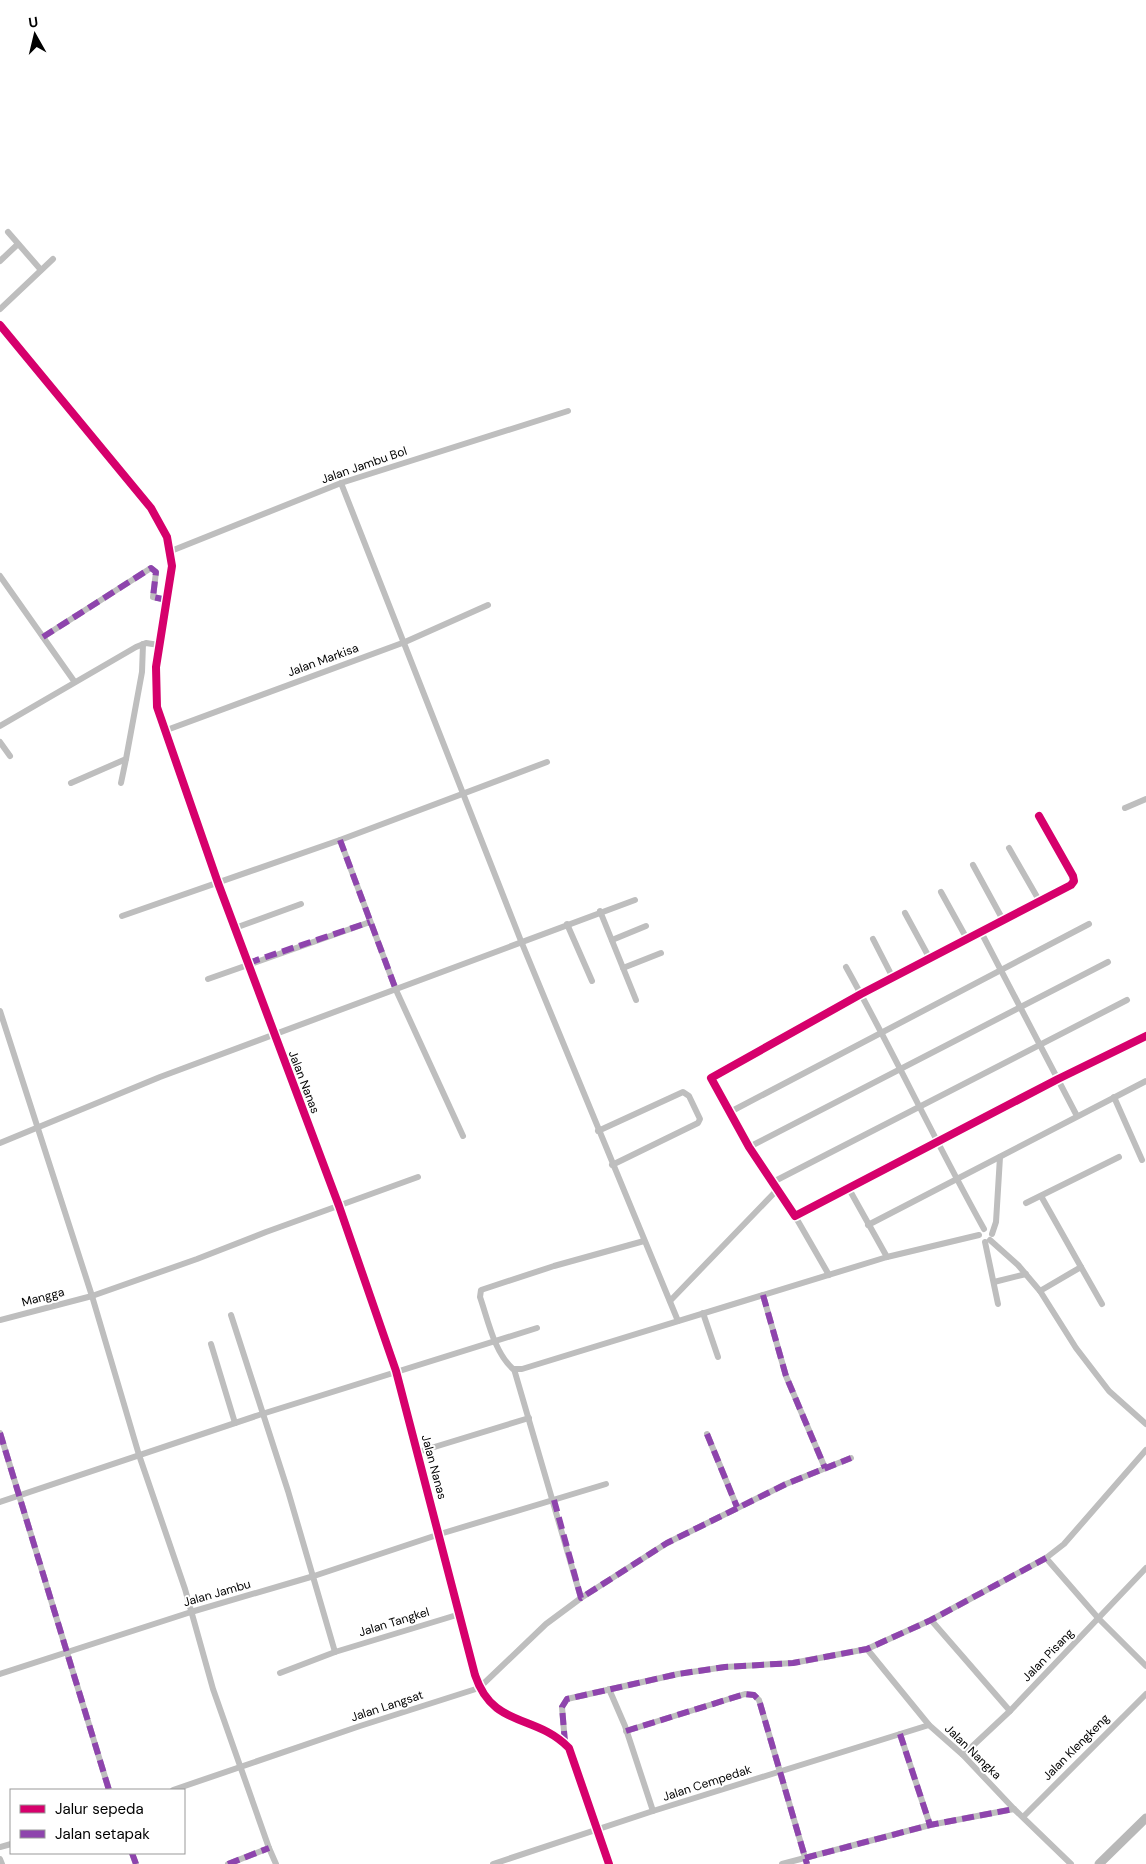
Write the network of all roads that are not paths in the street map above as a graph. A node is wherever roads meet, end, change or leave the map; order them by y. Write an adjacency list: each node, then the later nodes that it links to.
1 (8, 232): 2 (street)
2 (18, 244): 4 (street); 5 (street)
3 (53, 259): 5 (street)
4 (0, 261)
5 (41, 270): 6 (street)
6 (0, 309)
7 (0, 325): 10 (street)
8 (568, 410): 9 (street, Jalan Jambu Bol)
9 (341, 483): 10 (street, Jalan Jambu Bol); 15 (street)
10 (171, 551): 12 (street)
11 (0, 576): 14 (street)
12 (167, 600): 14 (street); 16 (street)
13 (488, 605): 15 (street, Jalan Markisa)
14 (43, 637): 17 (street)
15 (405, 642): 19 (street, Jalan Markisa); 26 (street)
16 (150, 644): 17 (street); 19 (street, Jalan Nanas); 22 (street)
17 (74, 681): 18 (street)
18 (0, 726)
19 (164, 731): 33 (street, Jalan Nanas)
20 (0, 742): 21 (street)
21 (10, 756)
22 (126, 759): 24 (street); 25 (street)
23 (547, 762): 26 (street)
24 (71, 783)
25 (121, 784)
26 (463, 793): 30 (street); 51 (street)
27 (1146, 799): 28 (street)
28 (1125, 808)
29 (1039, 816): 36 (street)
30 (340, 840): 33 (street); 42 (street)
31 (1009, 848): 36 (street)
32 (973, 865): 41 (street)
33 (218, 882): 40 (street); 46 (street, Jalan Nanas)
34 (941, 892): 49 (street)
35 (636, 900): 38 (street)
36 (1040, 902): 41 (street)
37 (301, 904): 46 (street)
38 (600, 911): 43 (street); 50 (street)
39 (905, 913): 53 (street)
40 (122, 916)
41 (1003, 920): 47 (street)
42 (370, 922): 55 (street); 62 (street)
43 (567, 924): 51 (street); 61 (street)
44 (1089, 924): 58 (street)
45 (646, 926): 50 (street)
46 (235, 928): 55 (street, Jalan Nanas)
47 (982, 932): 49 (street); 58 (street)
48 (873, 939): 59 (street)
49 (967, 939): 53 (street)
50 (612, 940): 57 (street)
51 (521, 942): 62 (street); 80 (street)
52 (661, 953): 57 (street)
53 (930, 959): 59 (street)
54 (1108, 962): 66 (street)
55 (248, 963): 60 (street); 69 (street, Jalan Nanas)
56 (846, 967): 63 (street)
57 (623, 968): 64 (street)
58 (1001, 968): 66 (street); 68 (street)
59 (893, 978): 63 (street)
60 (208, 979)
61 (592, 981)
62 (396, 990): 69 (street); 81 (street)
63 (861, 994): 68 (street); 77 (street)
64 (636, 1000)
65 (1127, 1000): 71 (street)
66 (1022, 1006): 71 (street); 72 (street)
67 (0, 1010): 79 (street)
68 (881, 1032): 72 (street); 77 (street)
69 (274, 1036): 79 (street); 96 (street, Jalan Nanas)
70 (1146, 1036): 73 (street)
71 (1038, 1044): 73 (street); 76 (street)
72 (900, 1069): 76 (street); 84 (street)
73 (1058, 1079): 78 (street); 82 (street)
74 (1146, 1081): 75 (street)
75 (1114, 1097): 78 (street); 87 (street)
76 (919, 1105): 82 (street); 91 (street)
77 (730, 1112): 84 (street)
78 (1077, 1116): 86 (street)
79 (40, 1128): 83 (street); 109 (street)
80 (598, 1131): 88 (street); 88 (street)
81 (463, 1136)
82 (937, 1142): 90 (street); 93 (street)
83 (0, 1143)
84 (749, 1147): 91 (street)
85 (1119, 1156): 94 (street)
86 (1000, 1157): 90 (street); 100 (street)
87 (1142, 1160)
88 (612, 1165): 101 (street)
89 (418, 1177): 96 (street, Mangga)
90 (957, 1180): 98 (street); 99 (street)
91 (773, 1182): 92 (street)
92 (778, 1189): 97 (street); 110 (street)
93 (849, 1189): 97 (street); 98 (street)
94 (1041, 1196): 95 (street); 103 (street)
95 (1026, 1203)
96 (339, 1206): 109 (street, Mangga); 122 (street, Jalan Nanas)
97 (795, 1216): 105 (street)
98 (868, 1225): 102 (street)
99 (982, 1232): 100 (street); 100 (street); 102 (street)
100 (989, 1239): 104 (street); 106 (street)
101 (644, 1241): 110 (street); 118 (street)
102 (888, 1257): 105 (street)
103 (1081, 1267): 107 (street); 112 (street)
104 (1026, 1274): 106 (street); 107 (street)
105 (830, 1275): 108 (street)
106 (994, 1282): 111 (street)
107 (1040, 1291): 126 (street)
108 (763, 1295): 113 (street); 133 (street)
109 (92, 1296): 115 (street, Mangga); 131 (street)
110 (670, 1301): 116 (street)
111 (998, 1304)
112 (1102, 1304)
113 (703, 1313): 116 (street); 120 (street)
114 (231, 1315): 123 (street)
115 (0, 1320)
116 (678, 1321): 121 (street)
117 (537, 1328): 118 (street)
118 (495, 1340): 121 (street); 122 (street)
119 (211, 1344): 125 (street)
120 (718, 1357)
121 (514, 1369): 124 (street)
122 (396, 1371): 123 (street); 130 (street, Jalan Nanas)
123 (262, 1414): 125 (street); 142 (street)
124 (529, 1418): 130 (street); 136 (street)
125 (235, 1423): 131 (street)
126 (1146, 1424)
127 (0, 1433): 135 (street)
128 (707, 1434): 138 (street)
129 (1146, 1450): 140 (street)
130 (418, 1452): 139 (street, Jalan Nanas)
131 (139, 1455): 135 (street); 144 (street)
132 (851, 1458): 133 (street, Jalan Langsat)
133 (825, 1468): 138 (street, Jalan Langsat)
134 (606, 1484): 136 (street, Jalan Jambu)
135 (20, 1496): 137 (street); 149 (street)
136 (554, 1500): 139 (street, Jalan Jambu); 143 (street)
137 (0, 1502)
138 (737, 1507): 143 (street, Jalan Langsat)
139 (440, 1534): 142 (street, Jalan Jambu); 145 (street, Jalan Nanas)
140 (1046, 1558): 146 (street); 147 (street)
141 (1146, 1568): 146 (street, Jalan Pisang)
142 (314, 1576): 144 (street, Jalan Jambu); 150 (street)
143 (581, 1598): 154 (street, Jalan Langsat)
144 (191, 1612): 149 (street, Jalan Jambu); 163 (street)
145 (460, 1614): 150 (street, Jalan Tangkel); 154 (street, Jalan Nanas)
146 (1099, 1619): 151 (street); 157 (street, Jalan Pisang)
147 (931, 1620): 148 (street); 157 (street)
148 (867, 1649): 155 (street); 158 (street, Jalan Nangka)
149 (65, 1652): 153 (street, Jalan Jambu); 165 (street)
150 (335, 1652): 152 (street, Jalan Tangkel)
151 (1146, 1666)
152 (280, 1673)
153 (0, 1674)
154 (479, 1688): 161 (street, Jalan Nanas); 163 (street, Jalan Langsat)
155 (609, 1689): 159 (street); 161 (street)
156 (1146, 1694): 169 (street, Jalan Klengkeng)
157 (1010, 1711): 162 (street, Jalan Pisang)
158 (929, 1725): 160 (street, Jalan Cempedak); 162 (street, Jalan Nangka)
159 (626, 1731): 164 (street); 168 (street)
160 (900, 1734): 164 (street, Jalan Cempedak); 171 (street)
161 (565, 1743): 172 (street)
162 (963, 1755): 167 (street, Jalan Nangka)
163 (241, 1767): 166 (street, Jalan Langsat); 173 (street)
164 (781, 1771): 168 (street, Jalan Cempedak); 175 (street)
165 (109, 1789)
166 (176, 1789)
167 (1014, 1809): 169 (street, Jalan Nangka); 171 (street)
168 (653, 1811): 172 (street, Jalan Cempedak)
169 (1023, 1817): 182 (street, Jalan Nangka)
170 (1146, 1818): 183 (main road)
171 (930, 1825): 175 (street)
172 (599, 1829): 179 (street, Jalan Cempedak); 180 (street)
173 (269, 1848): 177 (street); 178 (street)
174 (0, 1859): 176 (street)
175 (806, 1861): 181 (street)
176 (2, 1864)
177 (228, 1864)
178 (276, 1864)
179 (493, 1864)
180 (609, 1864)
181 (782, 1864)
182 (1072, 1864)
183 (1099, 1864)

